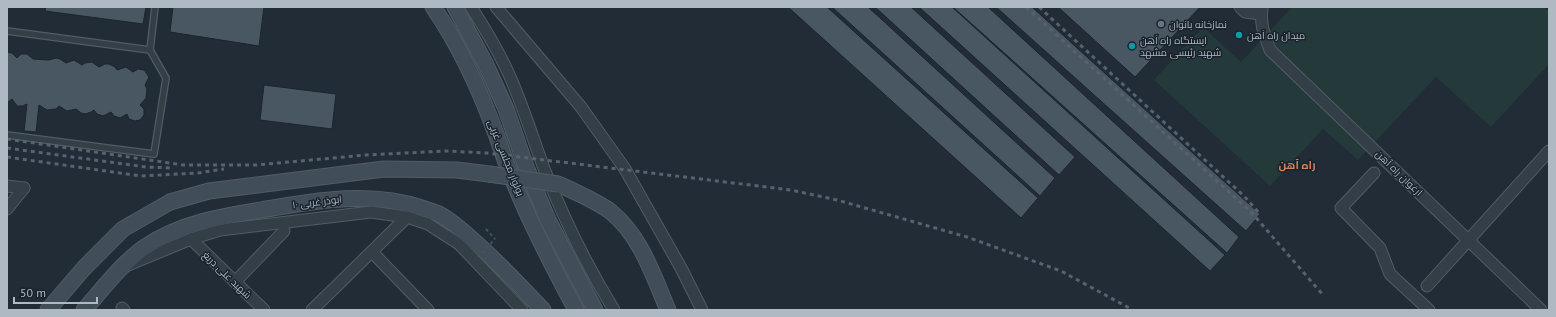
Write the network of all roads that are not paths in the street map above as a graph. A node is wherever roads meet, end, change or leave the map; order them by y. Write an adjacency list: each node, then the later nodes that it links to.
1 (155, 7): 9 (lane)
2 (433, 7): 30 (street, بولوار مجلسی غربی)
3 (455, 7): 31 (street, بولوار مجلسی غربی)
4 (471, 7): 32 (street)
5 (496, 7): 34 (street)
6 (1240, 7): 7 (street)
7 (1262, 11): 18 (street, ارغوان راه آهن)
8 (7, 31): 9 (lane)
9 (150, 50): 10 (lane)
10 (7, 135)
11 (1549, 151): 18 (street)
12 (1374, 173): 35 (street)
13 (7, 186): 14 (street)
14 (7, 209)
15 (407, 217): 17 (street); 19 (street); 23 (street)
16 (284, 231): 21 (street)
17 (191, 239): 20 (street); 21 (street, شهید علی دریغ)
18 (1469, 240): 22 (street); 36 (street, ارغوان راه آهن)
19 (372, 252): 27 (street); 28 (street)
20 (124, 266): 25 (street, ابوذر غربی ۱۰); 29 (street, ابوذر غربی ۱۰)
21 (235, 282): 26 (street, شهید علی دریغ)
22 (1427, 286)
23 (518, 309)
24 (48, 310): 33 (street, bridge)
25 (84, 310)
26 (264, 310)
27 (312, 310)
28 (428, 310)
29 (544, 310)
30 (576, 310)
31 (595, 310)
32 (614, 310)
33 (668, 310)
34 (702, 310)
35 (1429, 310)
36 (1541, 310)

